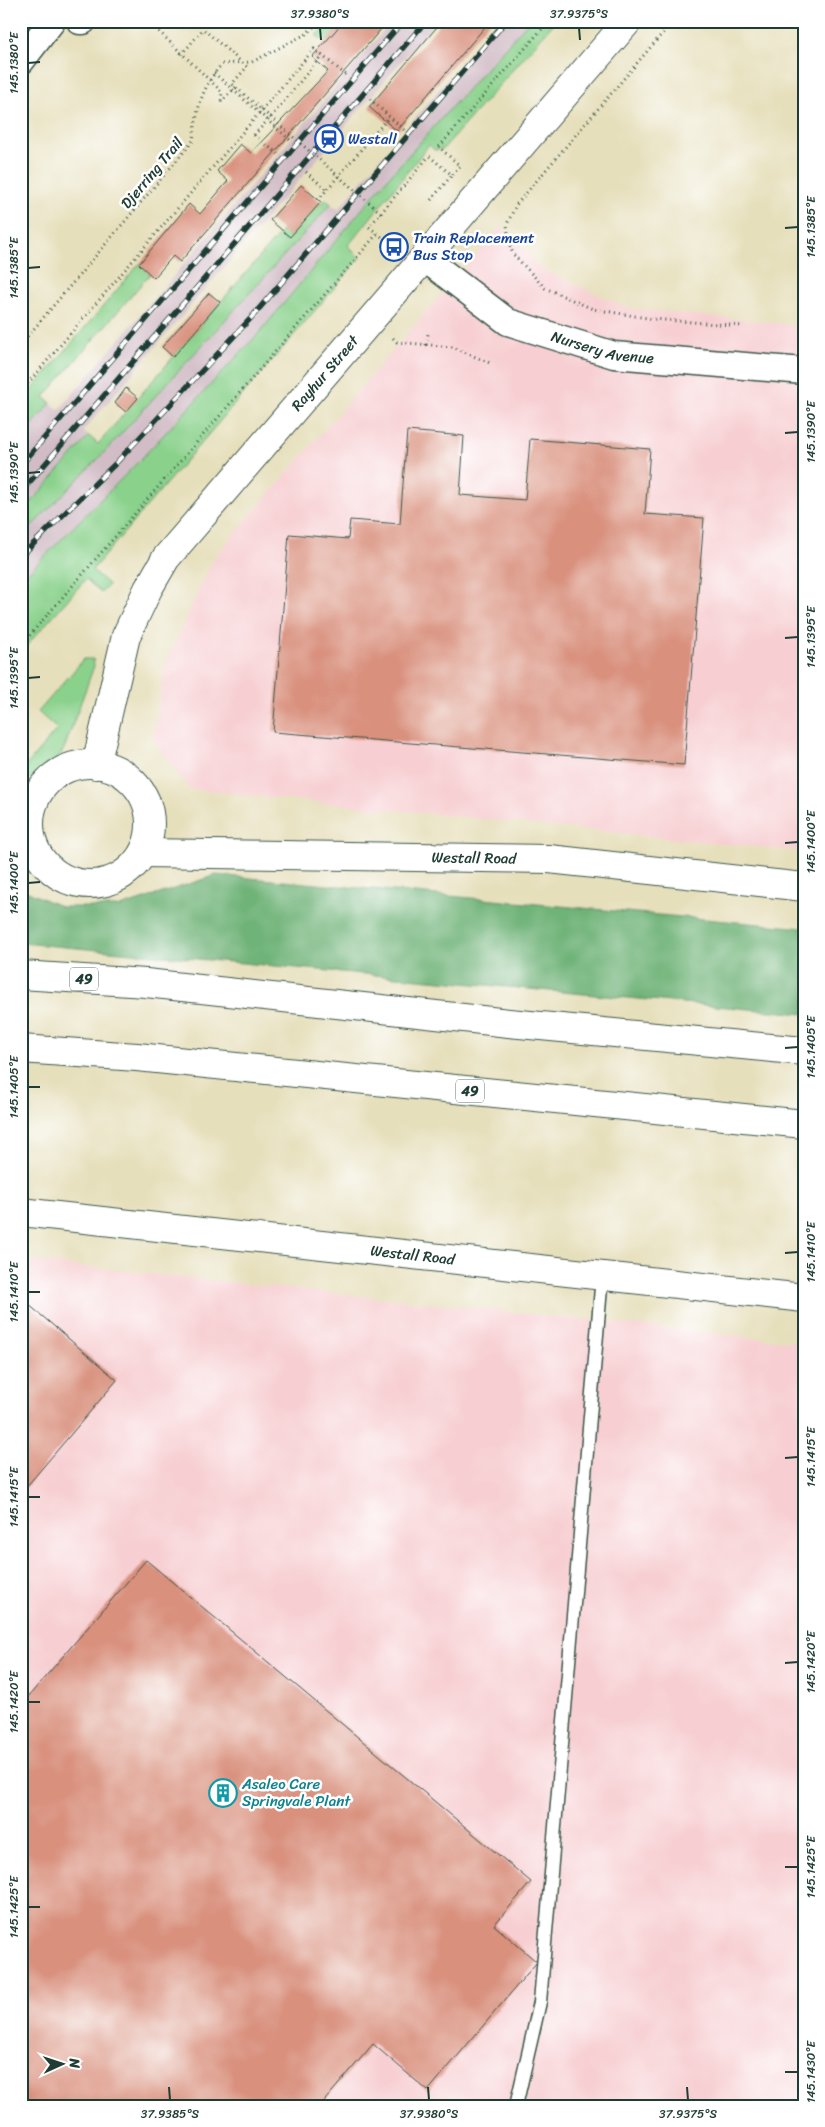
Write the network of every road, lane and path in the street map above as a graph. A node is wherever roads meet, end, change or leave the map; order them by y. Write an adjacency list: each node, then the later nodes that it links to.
1 (52, 21): 9 (street)
2 (148, 21): 7 (path)
3 (320, 21): 10 (path)
4 (549, 21): 25 (path)
5 (628, 21): 28 (main road, Rayhur Street)
6 (673, 21): 29 (path)
7 (182, 54): 12 (path); 13 (path, bridge)
8 (322, 55): 11 (path); 15 (path); 16 (path)
9 (21, 61)
10 (214, 73): 12 (path, Djerring Trail); 15 (path)
11 (346, 75)
12 (209, 81): 13 (path, bridge); 31 (path, Djerring Trail)
13 (236, 87): 16 (path, bridge)
14 (370, 99): 17 (path)
15 (258, 112): 19 (path); 34 (path)
16 (271, 117): 20 (path, bridge); 22 (path, bridge)
17 (389, 117): 18 (path); 22 (path)
18 (404, 130)
19 (290, 140)
20 (278, 154)
21 (306, 172): 23 (path)
22 (338, 176): 23 (path); 25 (path, bridge)
23 (326, 189): 24 (path)
24 (318, 200)
25 (381, 213): 26 (path, bridge)
26 (369, 227)
27 (378, 234): 35 (path)
28 (424, 258): 33 (street, Nursery Avenue); 36 (main road, Rayhur Street)
29 (743, 326)
30 (428, 334): 32 (path)
31 (21, 344)
32 (490, 363)
33 (804, 371)
34 (21, 387)
35 (23, 643)
36 (96, 765): 37 (main road); 38 (main road)
37 (25, 826): 38 (main road)
38 (142, 853): 39 (main road, Westall Road)
39 (804, 887)
40 (21, 975): 42 (main road, 49)
41 (21, 1049): 43 (main road, 49)
42 (804, 1051)
43 (804, 1124)
44 (21, 1212): 45 (main road, Westall Road)
45 (602, 1276): 46 (main road, Westall Road); 47 (lane)
46 (804, 1298)
47 (516, 2106)

